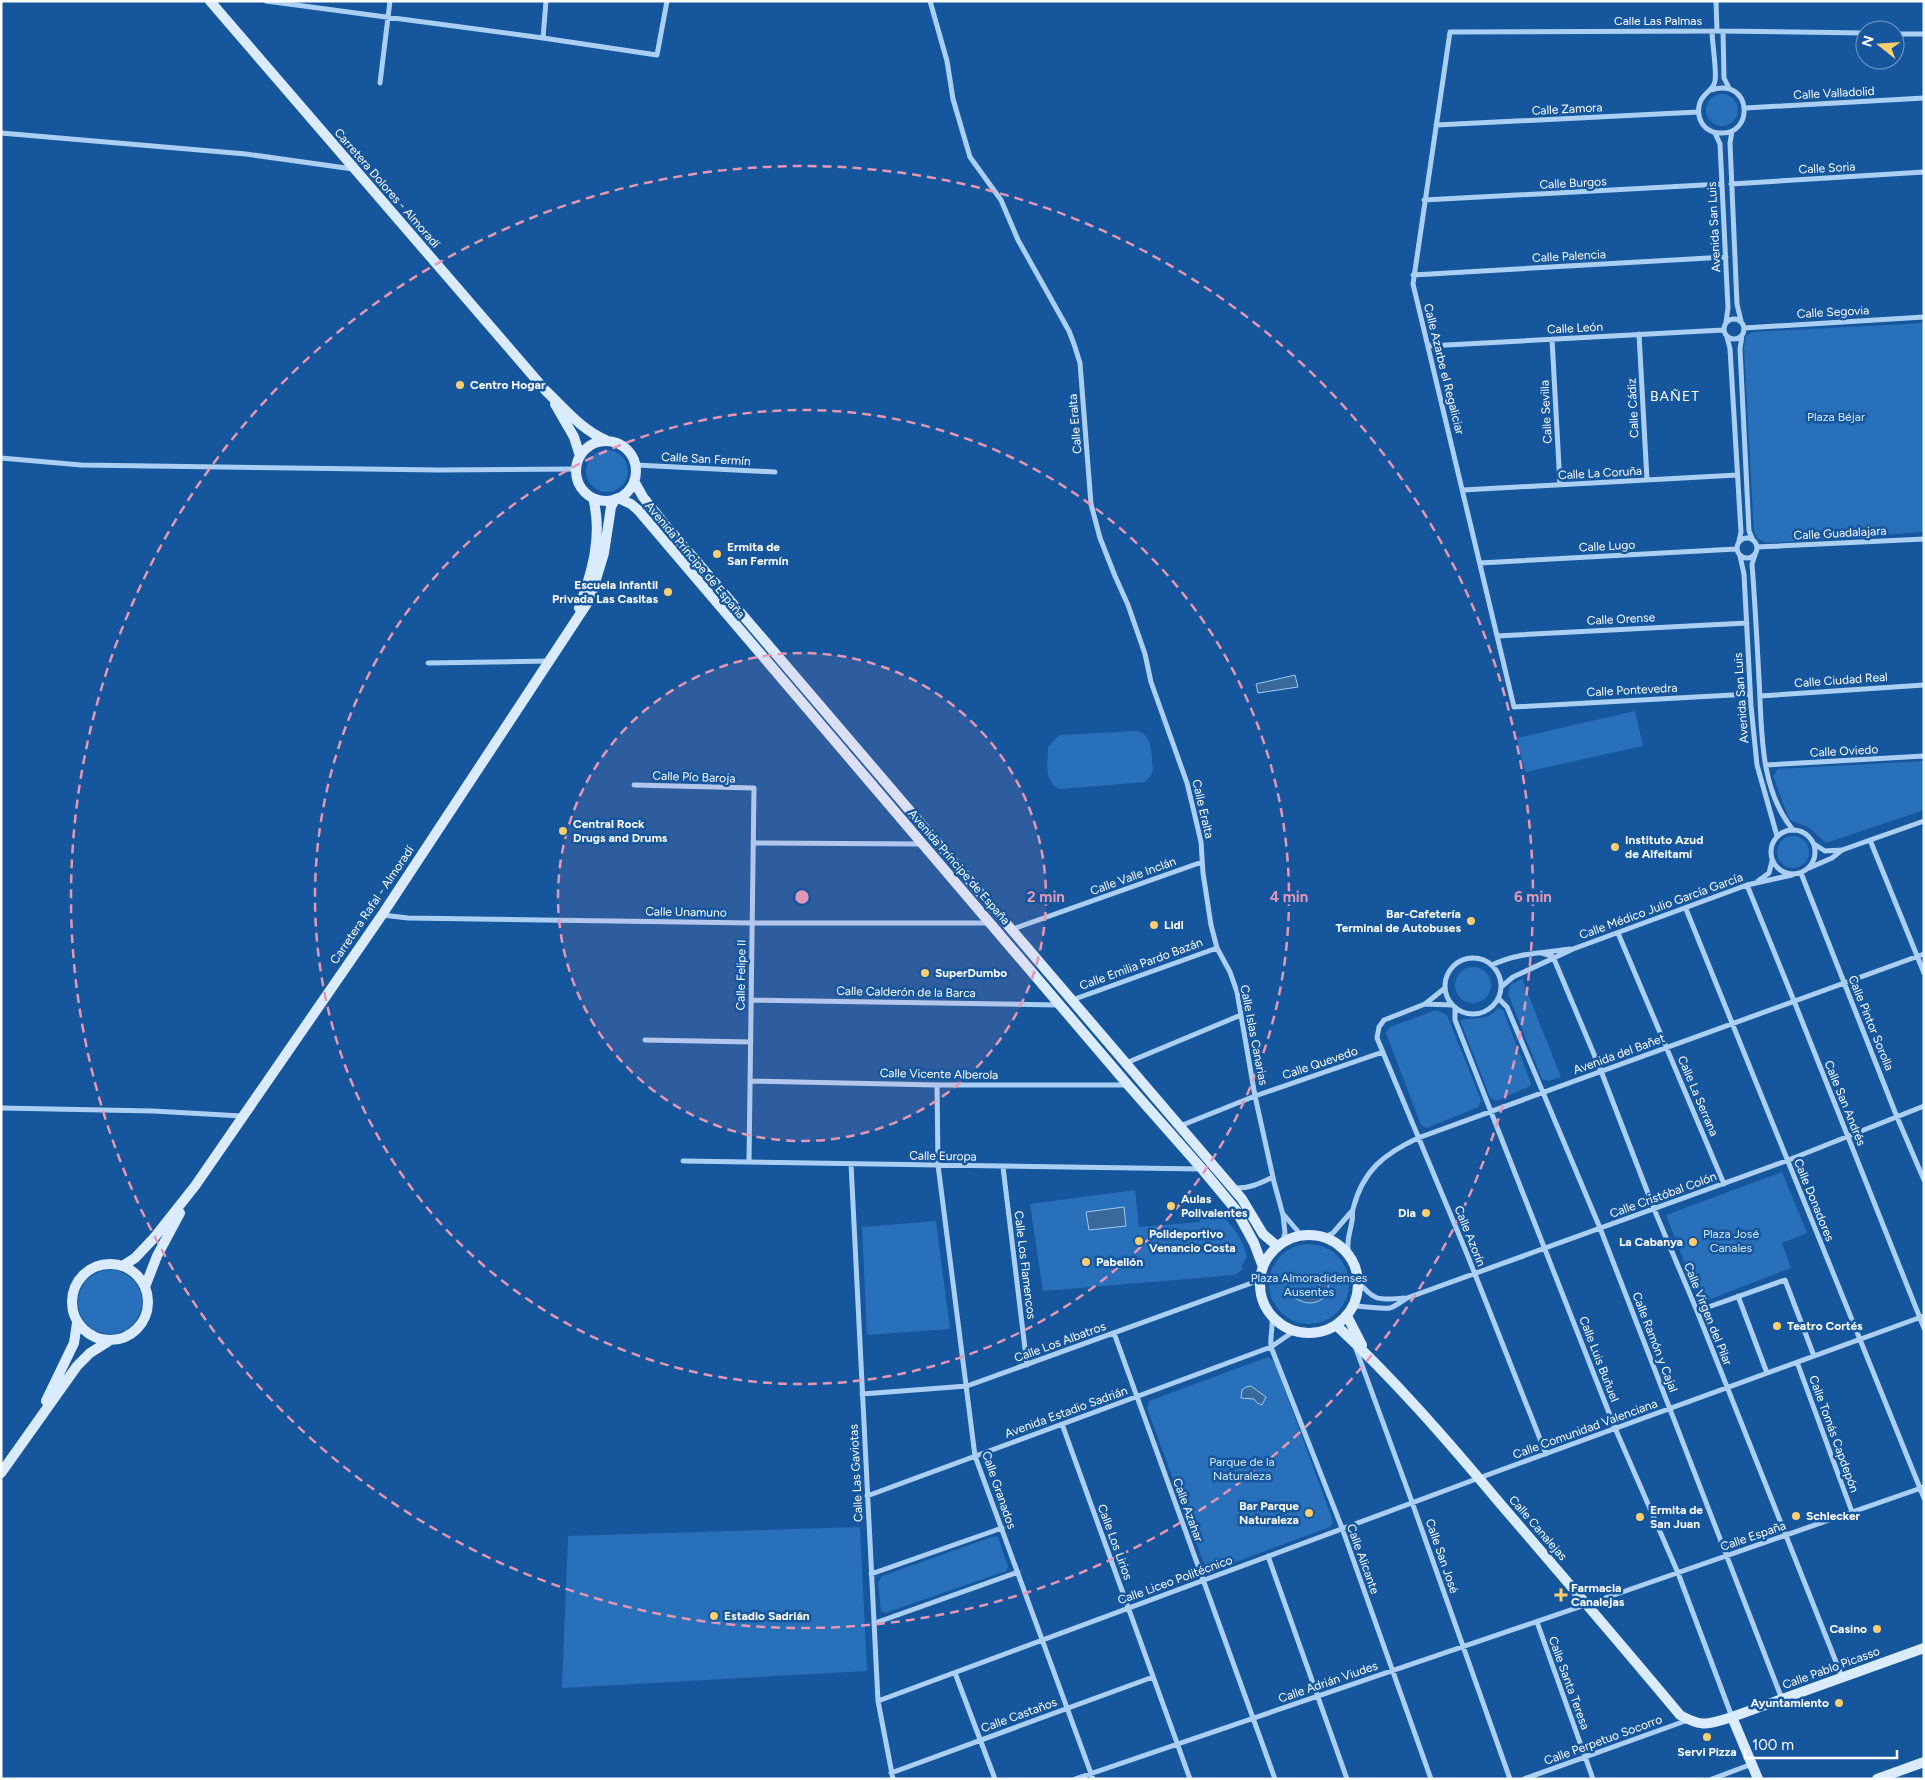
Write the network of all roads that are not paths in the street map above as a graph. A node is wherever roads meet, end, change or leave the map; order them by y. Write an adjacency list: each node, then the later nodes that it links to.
1 (210, 1): 25 (main road, Carretera Dolores - Almoradí)
2 (266, 1): 8 (street)
3 (390, 1): 8 (street)
4 (546, 1): 14 (street)
5 (668, 1): 14 (street)
6 (930, 1): 86 (street, Calle Eralta)
7 (1716, 1): 9 (street)
8 (388, 18): 14 (street); 15 (street)
9 (1717, 31): 10 (street, Calle Las Palmas); 11 (street, Calle Las Palmas); 16 (street); 17 (street)
10 (1450, 32): 21 (street, Calle Azarbe el Regaliciar)
11 (1855, 33)
12 (1905, 34): 13 (street)
13 (1924, 34)
14 (543, 38)
15 (380, 83)
16 (1729, 88): 17 (street); 19 (street)
17 (1711, 90): 20 (street)
18 (1924, 98): 19 (street, Calle Valladolid)
19 (1745, 108): 22 (street)
20 (1698, 112): 21 (street, Calle Zamora); 24 (street)
21 (1436, 126): 29 (street, Calle Azarbe el Regaliciar)
22 (1732, 131): 24 (street); 28 (street, Avenida San Luis)
23 (1, 133): 25 (street)
24 (1714, 133): 27 (street, Avenida San Luis)
25 (356, 170): 42 (main road, Carretera Dolores - Almoradí)
26 (1924, 172): 28 (street, Calle Soria)
27 (1722, 184): 29 (street, Calle Burgos); 30 (street, Avenida San Luis)
28 (1732, 184): 33 (street, Avenida San Luis)
29 (1424, 200): 31 (street, Calle Azarbe el Regaliciar)
30 (1726, 257): 31 (street, Calle Palencia); 34 (street, Avenida San Luis)
31 (1413, 275): 41 (street, Calle Azarbe el Regaliciar)
32 (1924, 317): 35 (street, Calle Segovia)
33 (1741, 321): 34 (street); 35 (street)
34 (1726, 322): 36 (street)
35 (1744, 328): 38 (street)
36 (1723, 330): 37 (street, Calle León); 39 (street)
37 (1639, 334): 40 (street, Calle León); 50 (street, Calle Cádiz)
38 (1742, 336): 39 (street); 57 (street)
39 (1727, 337): 49 (street)
40 (1552, 339): 41 (street, Calle León); 52 (street, Calle Sevilla)
41 (1428, 346): 53 (street, Calle Azarbe el Regaliciar)
42 (546, 391): 43 (main road); 44 (main road)
43 (606, 440): 44 (main road); 46 (main road)
44 (580, 456): 47 (main road)
45 (1, 458): 47 (street)
46 (636, 465): 48 (street, Calle San Fermín); 51 (main road)
47 (576, 469): 54 (main road)
48 (776, 472)
49 (1737, 475): 50 (street, Calle La Coruña); 58 (street)
50 (1647, 480): 52 (street, Calle La Coruña)
51 (634, 481): 55 (main road); 96 (main road, Avenida Príncipe de España)
52 (1560, 485): 53 (street, Calle La Coruña)
53 (1463, 490): 63 (street, Calle Azarbe el Regaliciar)
54 (593, 498): 55 (main road); 65 (main road, Carretera Rafal - Almoradí)
55 (616, 499): 65 (main road, Carretera Rafal - Almoradí); 82 (main road, Avenida Príncipe de España)
56 (1924, 539): 59 (street, Calle Guadalajara)
57 (1754, 540): 58 (street); 59 (street)
58 (1739, 541): 60 (street)
59 (1757, 547): 61 (street)
60 (1736, 549): 62 (street); 63 (street, Calle Lugo)
61 (1755, 555): 62 (street); 71 (street, Avenida San Luis)
62 (1740, 556): 64 (street, Avenida San Luis)
63 (1480, 564): 66 (street, Calle Azarbe el Regaliciar)
64 (1746, 623): 66 (street, Calle Orense); 70 (street, Avenida San Luis)
65 (566, 634): 67 (main road, Carretera Rafal - Almoradí)
66 (1497, 636): 72 (street, Calle Azarbe el Regaliciar)
67 (548, 662): 68 (street); 93 (main road, Carretera Rafal - Almoradí)
68 (428, 663)
69 (1924, 684): 71 (street, Calle Ciudad Real)
70 (1750, 694): 72 (street, Calle Pontevedra); 79 (street, Avenida San Luis)
71 (1760, 696): 74 (street, Avenida San Luis)
72 (1514, 706)
73 (1924, 756): 74 (street, Calle Oviedo)
74 (1766, 766): 78 (street, Avenida San Luis)
75 (634, 785): 76 (street, Calle Pío Baroja)
76 (754, 788): 81 (street, Calle Felipe II)
77 (1924, 820): 80 (street)
78 (1793, 830): 79 (street); 83 (street)
79 (1777, 836): 85 (street)
80 (1870, 840): 84 (street); 102 (street)
81 (753, 844): 82 (street); 95 (street, Calle Felipe II)
82 (924, 844): 94 (main road, Avenida Príncipe de España)
83 (1814, 844): 84 (street); 87 (street)
84 (1842, 850): 87 (street)
85 (1772, 861): 89 (street); 90 (street, Calle Médico Julio García García)
86 (1202, 862): 96 (street, Calle Valle Inclán); 98 (street, Calle Islas Canarias)
87 (1808, 869): 88 (street)
88 (1801, 873): 89 (street); 106 (street, Calle Pintor Sorolla)
89 (1792, 875): 90 (street, Calle Médico Julio García García)
90 (1756, 882): 91 (street, Calle Médico Julio García García)
91 (1747, 885): 92 (street, Calle Médico Julio García García); 112 (street, Calle San Andrés)
92 (1686, 909): 97 (street, Calle Médico Julio García García); 117 (street, Calle Donadores)
93 (382, 915): 95 (street, Calle Unamuno); 132 (main road, Carretera Rafal - Almoradí)
94 (991, 923): 95 (street, Calle Unamuno); 114 (main road, Avenida Príncipe de España)
95 (752, 924): 110 (street, Calle Felipe II)
96 (1013, 929): 111 (main road, Avenida Príncipe de España)
97 (1618, 933): 99 (street, Calle Médico Julio García García); 120 (street, Calle La Serrana)
98 (1217, 948): 111 (street, Calle Emilia Pardo Bazán); 116 (street, Calle Islas Canarias)
99 (1572, 949): 100 (street, Calle Médico Julio García García); 103 (street, Calle Médico Julio García García)
100 (1542, 953): 103 (street); 104 (street, Calle Médico Julio García García)
101 (1924, 954): 102 (street, Avenida del Bañet)
102 (1917, 956): 105 (street); 106 (street, Avenida del Bañet)
103 (1554, 959): 107 (street, Calle Médico Julio García García); 123 (street, Calle Virgen del Pilar)
104 (1492, 965): 107 (street); 108 (street)
105 (1924, 973)
106 (1844, 983): 112 (street, Avenida del Bañet); 133 (street, Calle Pintor Sorolla)
107 (1501, 987): 109 (street)
108 (1445, 988): 113 (street); 115 (street)
109 (1498, 998): 115 (street); 127 (street, Calle Ramón y Cajal)
110 (751, 1000): 114 (street, Calle Calderón de la Barca); 119 (street, Calle Felipe II)
111 (1072, 1000): 122 (main road, Avenida Príncipe de España)
112 (1794, 1001): 117 (street, Avenida del Bañet); 135 (street, Calle San Andrés)
113 (1425, 1004): 115 (street); 121 (street, Calle Azorín)
114 (1060, 1005): 126 (main road, Avenida Príncipe de España)
115 (1454, 1006): 131 (street, Calle Luis Buñuel)
116 (1241, 1015): 122 (street); 128 (street, Calle Islas Canarias)
117 (1732, 1024): 120 (street, Avenida del Bañet); 137 (street, Calle Donadores)
118 (645, 1040): 119 (street)
119 (751, 1042): 124 (street, Calle Felipe II)
120 (1667, 1047): 123 (street, Avenida del Bañet); 146 (street, Calle La Serrana)
121 (1382, 1052): 128 (street, Calle Quevedo); 136 (street, Calle Azorín)
122 (1126, 1063): 134 (main road, Avenida Príncipe de España)
123 (1602, 1071): 127 (street, Avenida del Bañet); 149 (street, Calle Virgen del Pilar)
124 (750, 1081): 125 (street, Calle Vicente Alberola); 139 (street, Calle Felipe II)
125 (937, 1085): 126 (street, Calle Vicente Alberola); 141 (street, Calle Granados)
126 (1128, 1085): 143 (main road, Avenida Príncipe de España)
127 (1542, 1093): 131 (street, Avenida del Bañet); 152 (street, Calle Ramón y Cajal)
128 (1255, 1096): 134 (street, Calle Quevedo); 144 (street, Calle Islas Canarias)
129 (1924, 1106): 133 (street, Calle Cristóbal Colón)
130 (1, 1108): 132 (street)
131 (1491, 1112): 136 (street, Avenida del Bañet); 156 (street, Calle Luis Buñuel)
132 (242, 1116): 147 (main road, Carretera Rafal - Almoradí)
133 (1897, 1117): 135 (street, Calle Cristóbal Colón); 145 (street, Calle Pintor Sorolla)
134 (1180, 1126): 148 (main road, Avenida Príncipe de España)
135 (1848, 1136): 137 (street, Calle Cristóbal Colón); 170 (street, Calle San Andrés)
136 (1418, 1138): 150 (street, Avenida del Bañet); 160 (street, Calle Azorín)
137 (1788, 1160): 146 (street, Calle Cristóbal Colón); 176 (street, Calle Donadores)
138 (683, 1161): 139 (street, Calle Europa)
139 (749, 1162): 140 (street, Calle Europa)
140 (851, 1164): 141 (street, Calle Europa); 187 (street, Calle Las Gaviotas)
141 (938, 1165): 142 (street, Calle Europa); 185 (street, Calle Granados)
142 (1003, 1167): 143 (street, Calle Europa); 183 (street, Calle Los Flamencos)
143 (1202, 1169): 159 (main road, Avenida Príncipe de España)
144 (1272, 1177): 148 (street); 151 (street, Calle Islas Canarias)
145 (1924, 1180)
146 (1724, 1184): 149 (street, Calle Cristóbal Colón)
147 (195, 1186): 158 (main road, Carretera Rafal - Almoradí); 163 (main road, Carretera Rafal - Almoradí)
148 (1233, 1188): 155 (main road, Avenida Príncipe de España)
149 (1654, 1209): 152 (street, Calle Cristóbal Colón); 167 (street, Calle Virgen del Pilar)
150 (1352, 1212): 154 (street, Avenida del Bañet); 157 (street, Avenida del Bañet)
151 (1283, 1215): 153 (street, Calle Islas Canarias); 155 (street, Calle Islas Canarias)
152 (1600, 1228): 156 (street, Calle Cristóbal Colón); 189 (street, Calle Ramón y Cajal)
153 (1301, 1235): 154 (main road); 155 (main road)
154 (1325, 1237): 157 (main road)
155 (1280, 1244): 159 (main road)
156 (1545, 1248): 160 (street, Calle Cristóbal Colón); 192 (street, Calle Luis Buñuel)
157 (1349, 1255): 162 (main road)
158 (124, 1265): 163 (main road); 171 (main road)
159 (1263, 1267): 161 (main road)
160 (1475, 1274): 165 (street, Calle Cristóbal Colón); 193 (street, Calle Azorín)
161 (1260, 1280): 168 (main road); 175 (street, Calle Los Albatros)
162 (1358, 1281): 165 (street, Calle Cristóbal Colón); 166 (main road)
163 (145, 1287): 178 (main road)
164 (1738, 1296): 167 (street); 181 (street); 184 (street)
165 (1407, 1298): 166 (street, Calle Cristóbal Colón)
166 (1353, 1306): 169 (main road)
167 (1697, 1311): 186 (street, Calle Virgen del Pilar)
168 (1272, 1316): 174 (main road); 179 (street)
169 (1347, 1316): 172 (main road); 180 (main road, Calle Canalejas)
170 (1922, 1317): 173 (street, Calle San Andrés); 176 (street, Calle Comunidad Valenciana)
171 (77, 1323): 178 (main road); 191 (main road)
172 (1336, 1325): 174 (main road); 177 (main road, Calle Canalejas)
173 (1924, 1328)
174 (1294, 1331): 179 (street, Avenida Estadio Sadrián)
175 (1114, 1334): 183 (street, Calle Los Albatros); 188 (street, Calle Azahar)
176 (1860, 1339): 181 (street, Calle Comunidad Valenciana); 197 (street, Calle Donadores)
177 (1352, 1340): 180 (main road, Calle Canalejas); 200 (street, Calle San José)
178 (109, 1341): 191 (main road)
179 (1271, 1347): 188 (street, Avenida Estadio Sadrián); 203 (street, Calle Alicante)
180 (1367, 1353): 196 (main road, Calle Canalejas)
181 (1814, 1356): 182 (street, Calle Comunidad Valenciana)
182 (1797, 1362): 184 (street, Calle Comunidad Valenciana); 201 (street, Calle Tomás Capdepón)
183 (1027, 1365): 185 (street, Calle Los Albatros)
184 (1767, 1373): 186 (street, Calle Comunidad Valenciana)
185 (967, 1386): 187 (street, Calle Los Albatros); 194 (street, Calle Granados)
186 (1726, 1388): 189 (street, Calle Comunidad Valenciana); 204 (street, Calle Virgen del Pilar)
187 (862, 1394): 198 (street, Calle Las Gaviotas)
188 (1137, 1397): 190 (street, Avenida Estadio Sadrián); 210 (street, Calle Azahar)
189 (1670, 1408): 192 (street, Calle Comunidad Valenciana); 205 (street, Calle Ramón y Cajal)
190 (1062, 1424): 194 (street, Avenida Estadio Sadrián); 212 (street, Calle Los Lirios)
191 (32, 1428): 195 (main road)
192 (1615, 1428): 193 (street, Calle Comunidad Valenciana); 208 (street, Calle Luis Buñuel)
193 (1546, 1454): 196 (street, Calle Comunidad Valenciana)
194 (975, 1456): 198 (street, Avenida Estadio Sadrián); 202 (street, Calle Granados)
195 (1, 1473)
196 (1479, 1478): 200 (street, Calle Liceo Politécnico); 211 (main road, Calle Canalejas)
197 (1922, 1488): 199 (street, Calle Donadores); 201 (street, Calle España)
198 (867, 1496): 209 (street, Calle Las Gaviotas)
199 (1924, 1498)
200 (1412, 1502): 203 (street, Calle Liceo Politécnico); 216 (street, Calle San José)
201 (1852, 1512): 204 (street, Calle España)
202 (1002, 1528): 207 (street, Calle Granados); 209 (street)
203 (1342, 1528): 206 (street, Calle Liceo Politécnico); 218 (street, Calle Alicante)
204 (1786, 1535): 205 (street, Calle España); 221 (street, Calle Virgen del Pilar)
205 (1728, 1555): 208 (street, Calle España); 223 (street, Calle Ramón y Cajal)
206 (1268, 1556): 210 (street, Calle Liceo Politécnico); 222 (street)
207 (1018, 1572): 214 (street); 215 (street, Calle Granados)
208 (1678, 1573): 211 (street, Calle España); 226 (street, Calle Luis Buñuel)
209 (871, 1574): 214 (street, Calle Las Gaviotas)
210 (1203, 1580): 212 (street, Calle Liceo Politécnico); 227 (street, Calle Azahar)
211 (1588, 1604): 213 (street, Calle Adrián Viudes); 228 (main road, Calle Canalejas)
212 (1129, 1608): 215 (street, Calle Liceo Politécnico); 220 (street, Calle Los Lirios)
213 (1537, 1622): 216 (street, Calle Adrián Viudes); 231 (street, Calle Santa Teresa)
214 (874, 1623): 224 (street, Calle Las Gaviotas)
215 (1043, 1640): 219 (street, Calle Liceo Politécnico); 225 (street, Calle Granados)
216 (1463, 1647): 218 (street, Calle Adrián Viudes); 243 (street, Calle San José)
217 (1924, 1648): 221 (main road, Calle Pablo Picasso)
218 (1393, 1671): 222 (street, Calle Adrián Viudes); 242 (street, Calle Alicante)
219 (954, 1673): 224 (street, Calle Liceo Politécnico); 229 (street)
220 (1153, 1676): 225 (street, Calle Castaños); 230 (street, Calle Los Lirios)
221 (1842, 1677): 223 (main road, Calle Pablo Picasso)
222 (1318, 1696): 227 (street, Calle Adrián Viudes); 241 (street)
223 (1782, 1699): 226 (main road, Calle Pablo Picasso)
224 (878, 1701): 234 (street, Calle Las Gaviotas)
225 (1068, 1708): 229 (street, Calle Castaños); 235 (street, Calle Granados)
226 (1732, 1717): 228 (main road, Calle Pablo Picasso); 233 (main road)
227 (1253, 1718): 230 (street, Calle Adrián Viudes); 240 (street, Calle Azahar)
228 (1689, 1720): 231 (street, Calle Perpetuo Socorro)
229 (980, 1740): 234 (street, Calle Castaños); 237 (street)
230 (1178, 1744): 235 (street, Calle Adrián Viudes); 239 (street, Calle Los Lirios)
231 (1585, 1757): 244 (street, Calle Perpetuo Socorro); 245 (street, Calle Santa Teresa)
232 (1924, 1762): 236 (main road)
233 (1752, 1764): 246 (street); 247 (main road)
234 (892, 1776)
235 (1092, 1776): 238 (street, Calle Adrián Viudes)
236 (1881, 1778)
237 (995, 1779)
238 (1075, 1779)
239 (1190, 1779)
240 (1275, 1779)
241 (1347, 1779)
242 (1431, 1779)
243 (1510, 1779)
244 (1524, 1779)
245 (1593, 1779)
246 (1712, 1779)
247 (1758, 1779)

